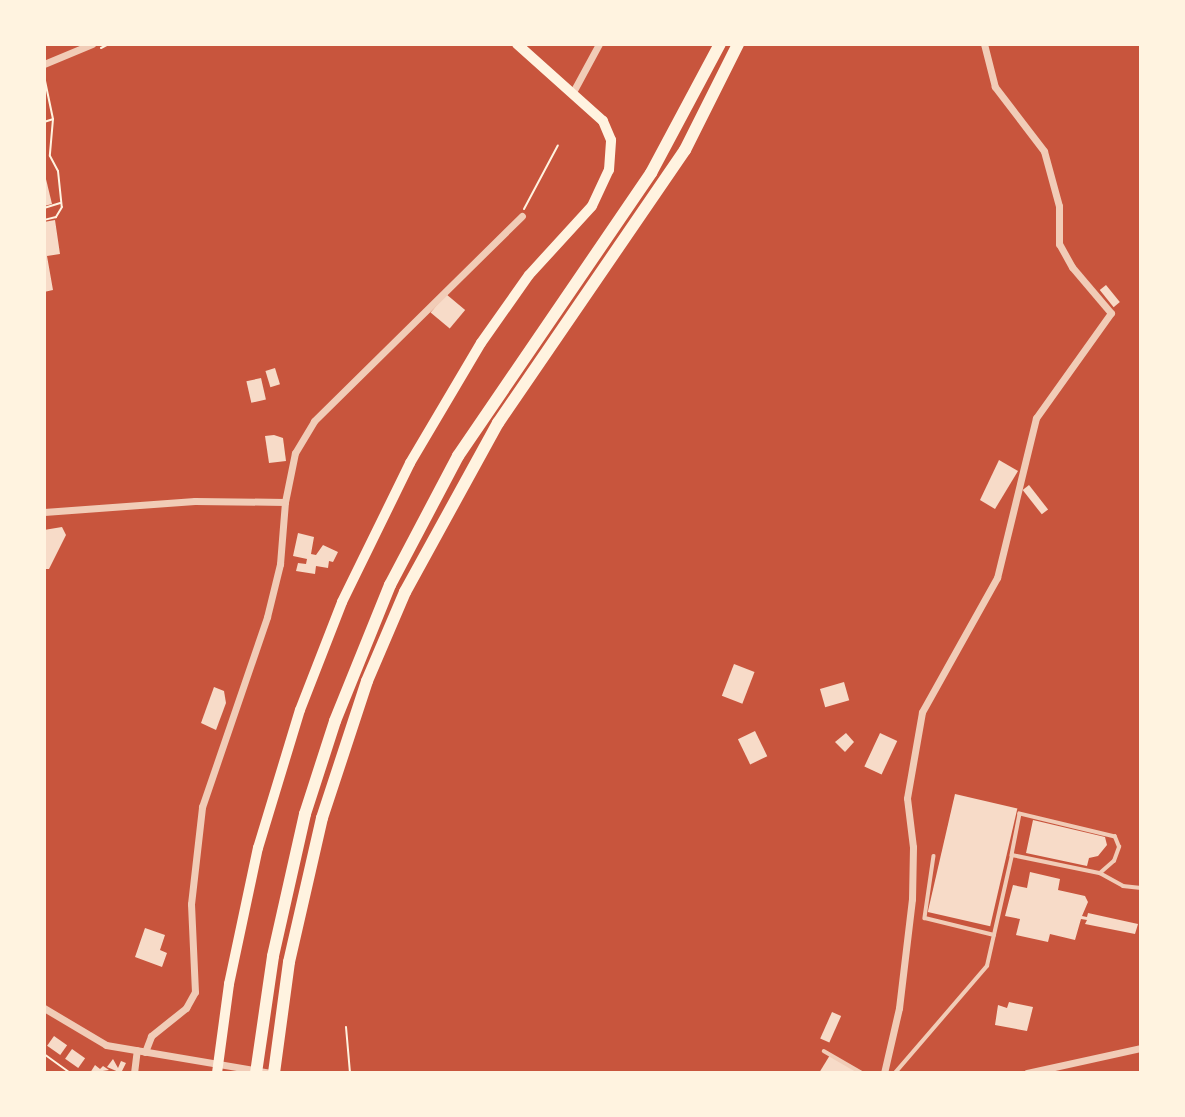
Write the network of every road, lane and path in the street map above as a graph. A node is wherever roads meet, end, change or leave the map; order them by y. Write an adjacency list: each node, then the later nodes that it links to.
1 (92, 44): 7 (street)
2 (517, 44): 9 (main road)
3 (599, 44): 9 (street)
4 (720, 44): 35 (highway)
5 (738, 44): 36 (highway)
6 (984, 44): 39 (street)
7 (44, 64)
8 (44, 76): 10 (path)
9 (573, 92): 34 (main road)
10 (53, 119): 11 (path); 13 (path)
11 (44, 122)
12 (558, 145): 17 (path)
13 (50, 156): 14 (path); 15 (path)
14 (44, 158)
15 (61, 203): 16 (path); 18 (path)
16 (44, 208)
17 (522, 216): 19 (street)
18 (44, 220)
19 (285, 502): 20 (street); 29 (street)
20 (44, 512)
21 (1012, 855): 23 (lane); 23 (lane); 25 (lane)
22 (934, 856): 25 (lane)
23 (1100, 873): 24 (lane)
24 (1141, 888)
25 (993, 935): 40 (lane)
26 (44, 1009): 29 (street)
27 (346, 1027): 37 (path)
28 (1141, 1048): 41 (street)
29 (141, 1051): 33 (street); 36 (street)
30 (824, 1051): 38 (lane)
31 (44, 1054): 32 (path)
32 (70, 1073)
33 (134, 1073)
34 (217, 1073)
35 (256, 1073)
36 (273, 1073)
37 (350, 1073)
38 (862, 1073)
39 (884, 1073)
40 (895, 1073)
41 (1027, 1073)

